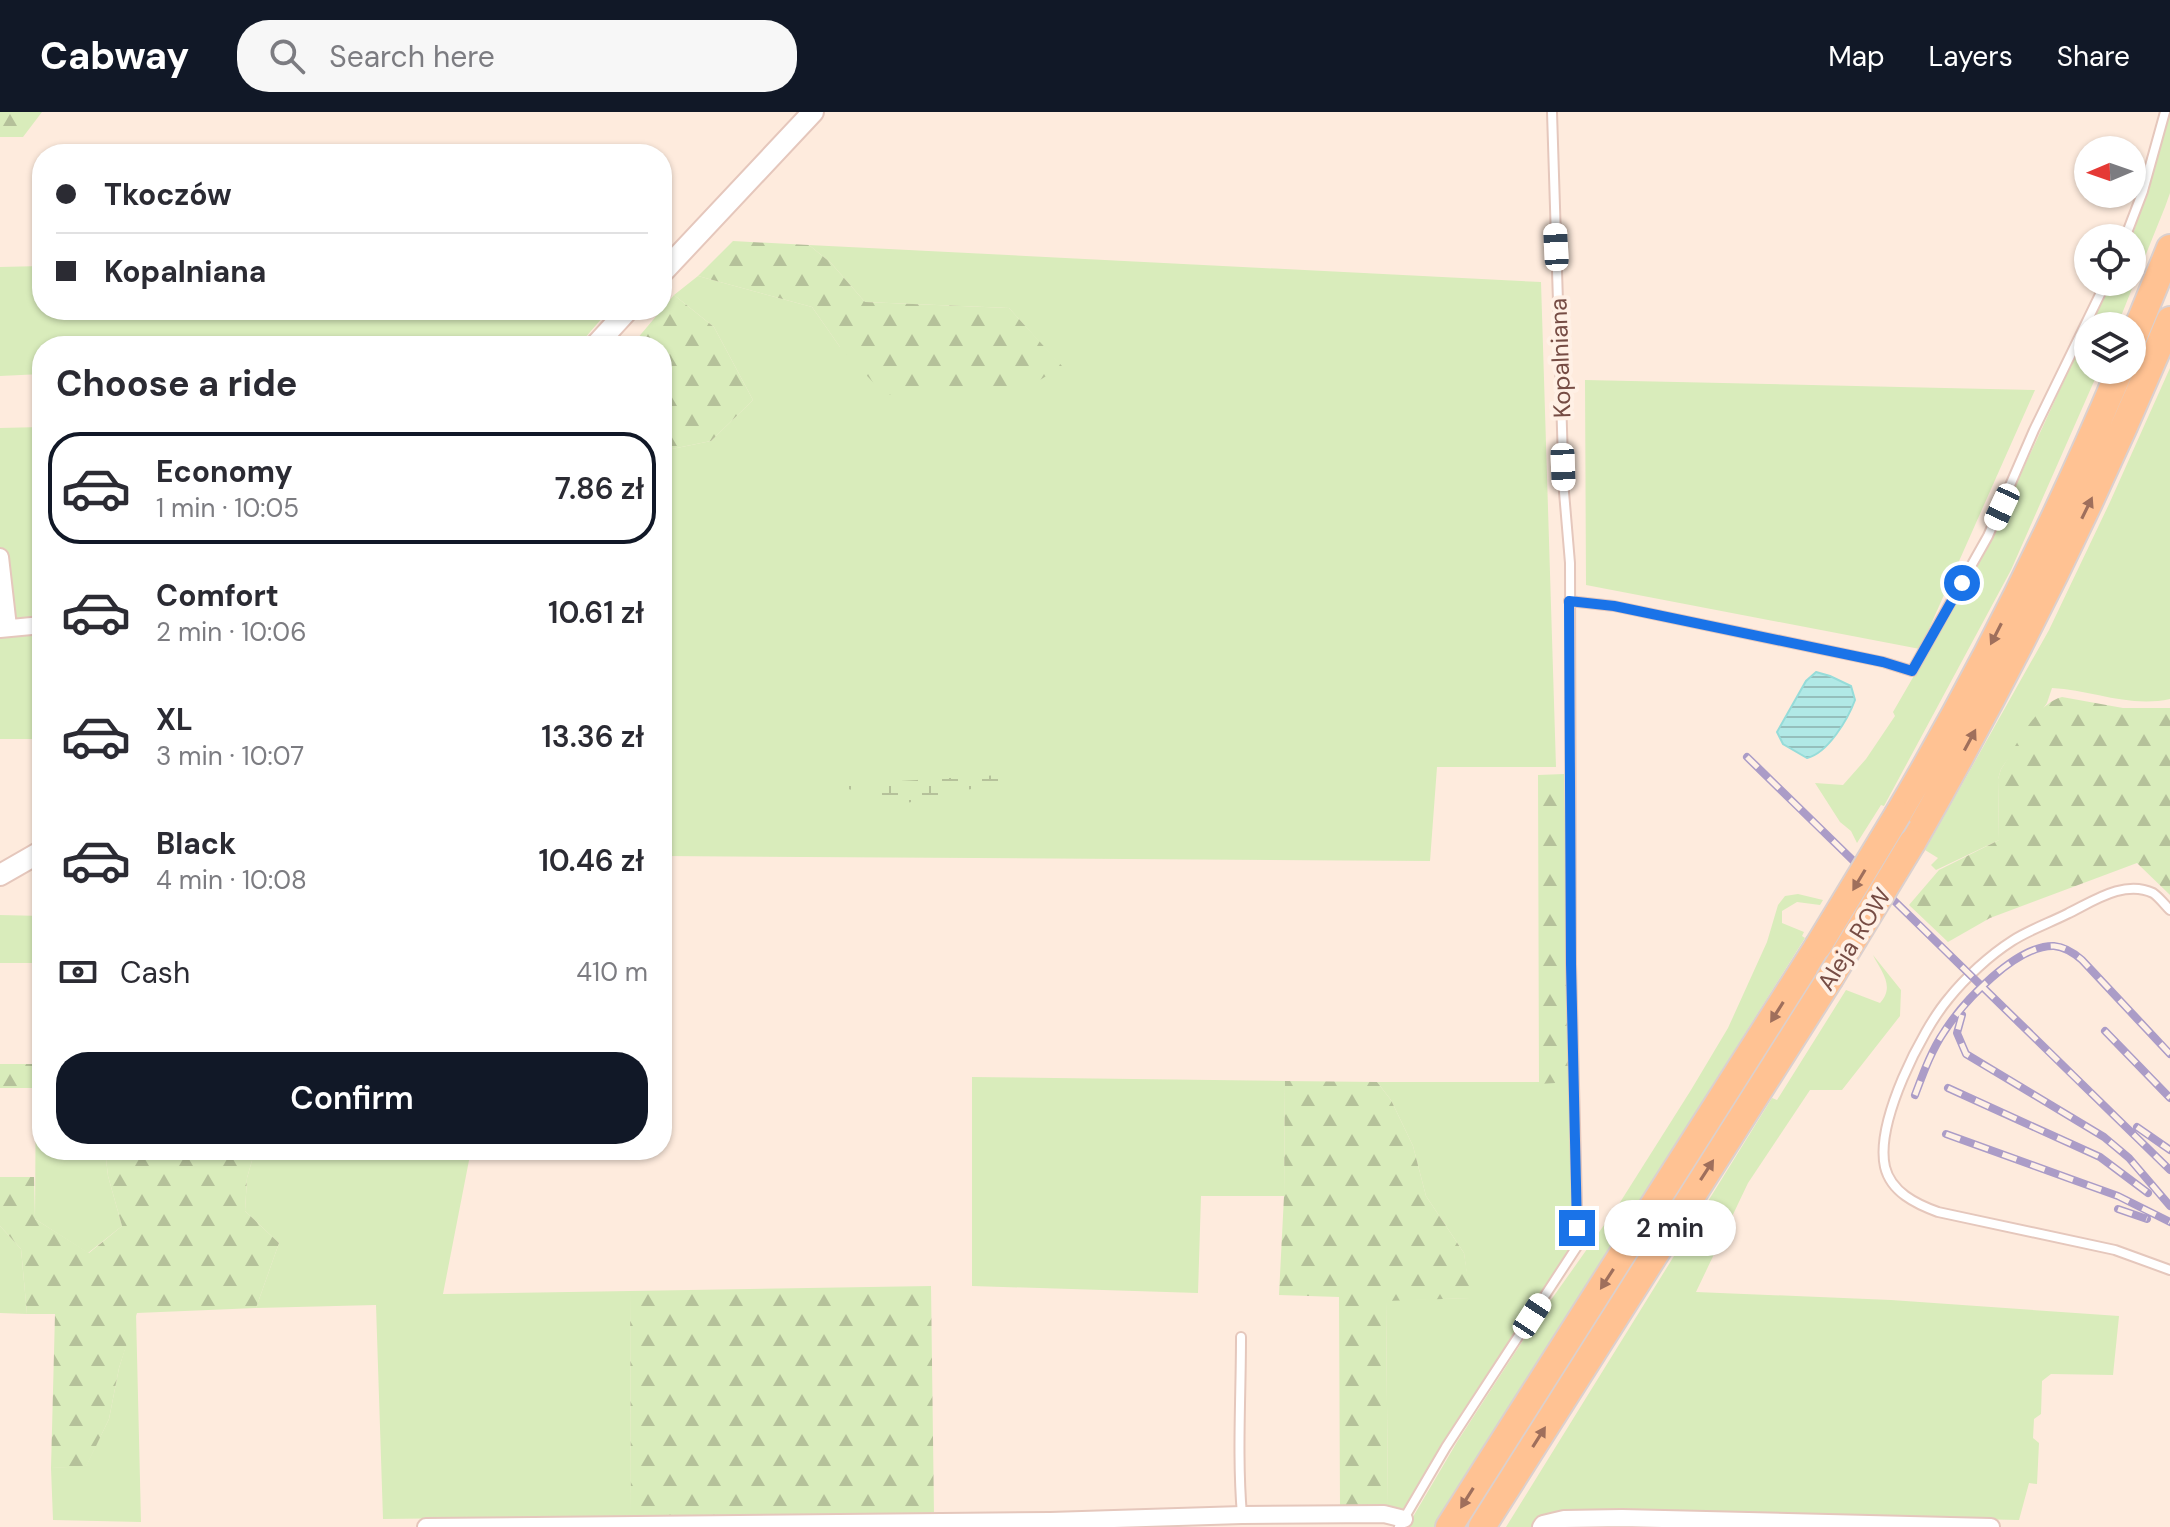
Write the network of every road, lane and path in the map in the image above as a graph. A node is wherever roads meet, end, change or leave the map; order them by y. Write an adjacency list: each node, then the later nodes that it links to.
1 (813, 112): 6 (street)
2 (1552, 112): 14 (lane, Kopalniana)
3 (2165, 112): 4 (lane)
4 (2130, 224)
5 (2170, 248): 8 (main road)
6 (672, 262)
7 (2099, 296): 14 (lane)
8 (2144, 312)
9 (619, 320): 11 (street)
10 (2170, 320): 26 (main road, Aleja ROW, one-way to 10, bridge)
11 (604, 336)
12 (2114, 384): 25 (main road, Aleja ROW, one-way to 25, bridge)
13 (0, 557): 16 (street)
14 (1569, 601): 23 (lane, Kopalniana)
15 (32, 626): 16 (street)
16 (4, 628)
17 (32, 857): 18 (street)
18 (0, 875)
19 (2170, 910): 20 (lane)
20 (2170, 1270)
21 (1241, 1337): 22 (lane)
22 (1242, 1515): 23 (street); 24 (street)
23 (1402, 1523)
24 (426, 1527)
25 (1449, 1527)
26 (1482, 1527)
27 (1541, 1527): 28 (street)
28 (1991, 1527)

